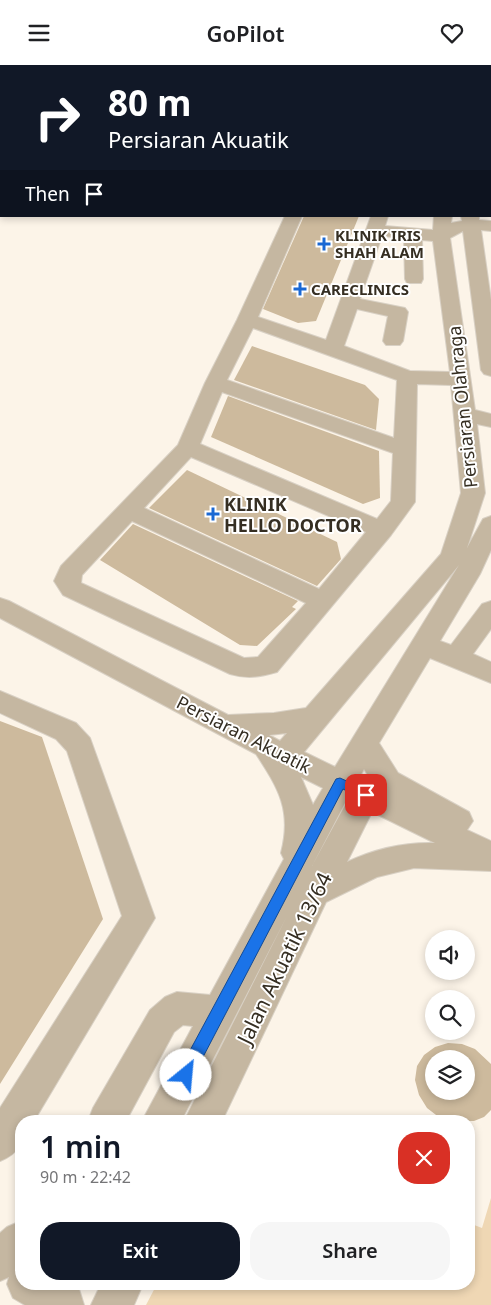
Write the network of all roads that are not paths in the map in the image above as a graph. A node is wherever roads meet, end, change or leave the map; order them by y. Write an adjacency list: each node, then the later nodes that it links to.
1 (294, 217): 10 (street)
2 (377, 223): 7 (street); 9 (street)
3 (471, 224): 4 (street); 5 (street); 6 (street); 13 (street, Persiaran Olahraga)
4 (442, 226): 7 (street); 15 (street, Persiaran Olahraga)
5 (491, 226)
6 (491, 232)
7 (413, 234): 8 (street)
8 (414, 279)
9 (349, 302): 11 (street); 12 (street)
10 (247, 320): 12 (street); 16 (street)
11 (392, 341)
12 (333, 349): 14 (street)
13 (491, 369)
14 (407, 377): 15 (street); 21 (street)
15 (461, 379): 18 (street, Persiaran Olahraga)
16 (215, 383): 20 (street); 21 (street)
17 (491, 411): 18 (street)
18 (464, 414): 19 (street); 32 (street, Persiaran Olahraga)
19 (491, 421)
20 (188, 447): 22 (street); 24 (street)
21 (406, 450): 24 (street)
22 (129, 510): 25 (street); 25 (street)
23 (491, 524): 28 (street)
24 (382, 530): 25 (street)
25 (323, 601)
26 (0, 607): 33 (street, Persiaran Akuatik)
27 (491, 610): 29 (street)
28 (424, 644): 29 (street); 34 (street)
29 (456, 658): 30 (street)
30 (491, 673)
31 (0, 701): 40 (street)
32 (317, 716): 33 (street); 35 (street, Persiaran Olahraga)
33 (222, 725): 35 (street, Persiaran Akuatik)
34 (364, 742): 36 (street); 37 (street)
35 (275, 751): 36 (street, Persiaran Akuatik); 38 (street)
36 (353, 789): 37 (street, Persiaran Akuatik); 38 (street, Jalan Akuatik 13/64)
37 (487, 855): 38 (street)
38 (302, 886): 39 (street, Jalan Akuatik 13/64); 43 (street, Jalan Akuatik 13/64)
39 (219, 1012): 41 (street); 42 (street, Jalan Akuatik 13/64)
40 (17, 1115)
41 (109, 1115)
42 (164, 1115)
43 (206, 1115)
44 (15, 1118): 45 (street)
45 (0, 1142)
46 (15, 1247): 47 (street)
47 (0, 1261)
48 (0, 1269): 49 (street)
49 (15, 1278)
50 (45, 1290): 52 (street)
51 (119, 1290): 53 (street)
52 (67, 1297)
53 (112, 1305)

